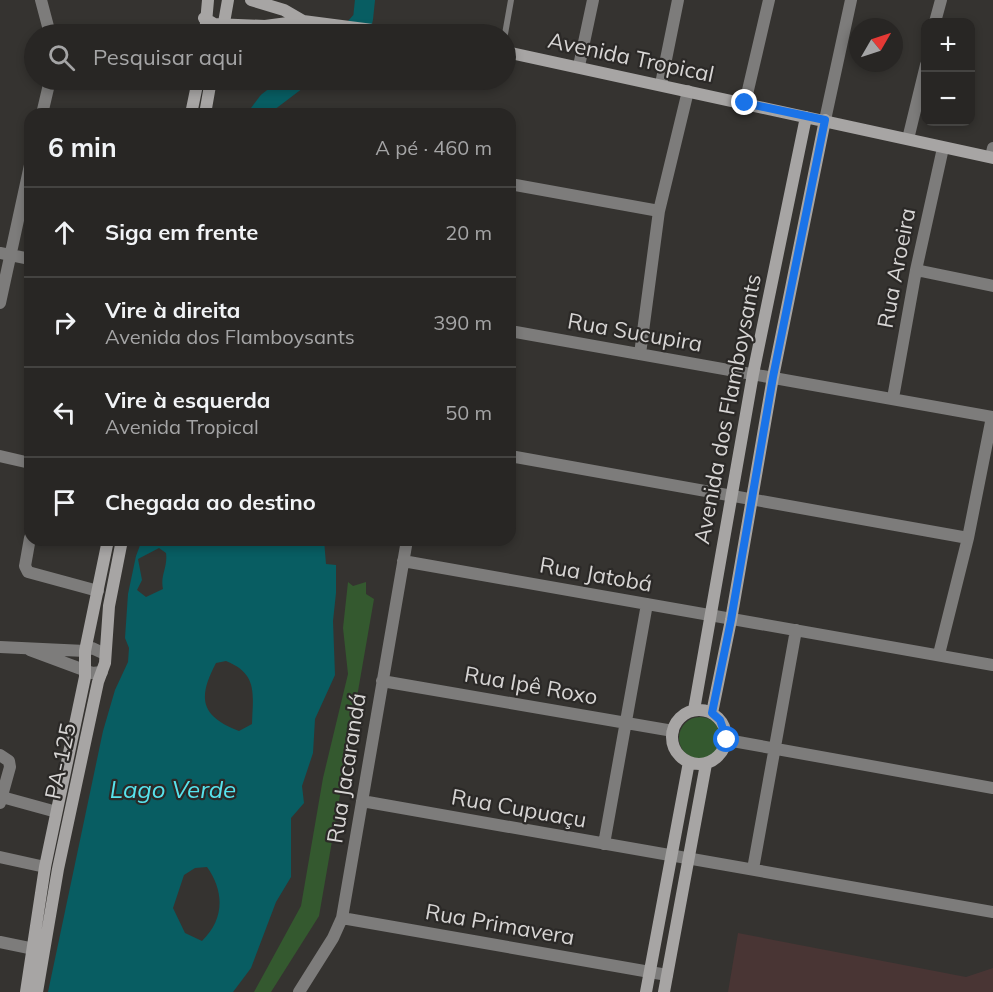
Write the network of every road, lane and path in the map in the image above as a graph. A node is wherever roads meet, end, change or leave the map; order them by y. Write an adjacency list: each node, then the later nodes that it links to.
1 (41, 0): 14 (street)
2 (208, 0): 11 (street)
3 (228, 0): 17 (street)
4 (251, 0): 13 (street)
5 (511, 0): 20 (lane)
6 (593, 0): 22 (street)
7 (678, 0): 24 (street)
8 (769, 0): 29 (street)
9 (851, 0): 34 (street)
10 (941, 0): 12 (street)
11 (204, 18): 15 (street); 16 (street)
12 (936, 18)
13 (303, 21): 18 (street); 19 (street)
14 (47, 24)
15 (204, 24)
16 (214, 24)
17 (224, 24)
18 (280, 24)
19 (325, 24)
20 (507, 24)
21 (516, 54): 22 (street, Avenida Tropical)
22 (579, 66): 24 (street, Avenida Tropical)
23 (924, 72): 35 (street)
24 (661, 84): 28 (street, Avenida Tropical)
25 (48, 90): 30 (street)
26 (196, 90): 31 (street)
27 (209, 90): 32 (street)
28 (688, 91): 29 (street, Avenida Tropical); 40 (street)
29 (745, 103): 33 (street, Avenida Tropical)
30 (43, 108)
31 (192, 108)
32 (206, 108)
33 (806, 117): 34 (street, Avenida Tropical); 48 (street, Avenida dos Flamboysants)
34 (825, 120): 35 (street, Avenida Tropical); 49 (street, Avenida dos Flamboysants)
35 (908, 139): 36 (street, Avenida Tropical)
36 (943, 148): 37 (street, Avenida Tropical); 43 (street, Rua Aroeira)
37 (992, 154)
38 (516, 185): 40 (street)
39 (24, 186): 41 (street)
40 (660, 211): 47 (street)
41 (5, 254): 42 (street); 45 (street)
42 (24, 258)
43 (916, 270): 44 (street); 50 (street, Rua Aroeira)
44 (993, 286)
45 (0, 303)
46 (516, 332): 47 (street, Rua Sucupira)
47 (640, 354): 48 (street, Rua Sucupira)
48 (753, 374): 49 (street, Rua Sucupira); 55 (street, Avenida dos Flamboysants)
49 (773, 377): 50 (street, Rua Sucupira); 56 (street, Avenida dos Flamboysants)
50 (893, 398): 51 (street, Rua Sucupira)
51 (992, 417): 57 (street)
52 (0, 456): 54 (street)
53 (516, 457): 55 (street)
54 (24, 462)
55 (732, 495): 56 (street); 65 (street, Avenida dos Flamboysants)
56 (751, 497): 57 (street); 66 (street, Avenida dos Flamboysants)
57 (968, 538): 72 (street)
58 (29, 546): 63 (street)
59 (107, 546): 63 (street, PA-125 / PA-125)
60 (121, 546): 71 (street, PA-125 / PA-125)
61 (406, 546): 62 (street, Rua Jacarandá)
62 (403, 561): 64 (street, Rua Jatobá); 76 (street, Rua Jacarandá)
63 (98, 591): 70 (street, PA-125 / PA-125)
64 (647, 604): 65 (street, Rua Jatobá); 79 (street)
65 (710, 616): 66 (street, Rua Jatobá); 77 (street, Avenida dos Flamboysants)
66 (731, 620): 67 (street); 78 (street, Avenida dos Flamboysants)
67 (796, 630): 72 (street); 82 (street)
68 (0, 646): 69 (street)
69 (29, 649): 70 (street); 74 (street)
70 (85, 651): 71 (street); 74 (street, PA-125 / PA-125)
71 (105, 654): 75 (street, PA-125 / PA-125)
72 (939, 654): 73 (street)
73 (993, 665)
74 (83, 669): 75 (street); 94 (street, PA-125 / PA-125)
75 (102, 672): 103 (street, PA-125 / PA-125)
76 (382, 681): 79 (street, Rua Ipê Roxo); 88 (street, Rua Jacarandá)
77 (694, 710): 78 (street); 80 (street)
78 (712, 713): 81 (street)
79 (626, 723): 80 (street, Rua Ipê Roxo); 90 (street)
80 (673, 731): 84 (street)
81 (727, 740): 82 (street); 85 (street)
82 (775, 747): 86 (street); 95 (street)
83 (0, 756): 87 (street)
84 (689, 762): 85 (street); 91 (street)
85 (706, 764): 93 (street)
86 (993, 788)
87 (1, 800): 89 (street)
88 (362, 801): 90 (street, Rua Cupuaçu); 97 (street, Rua Jacarandá)
89 (53, 811)
90 (604, 844): 91 (street, Rua Cupuaçu)
91 (669, 856): 93 (street, Rua Cupuaçu); 100 (street)
92 (0, 857): 94 (street)
93 (687, 859): 95 (street); 101 (street)
94 (45, 867): 99 (street, PA-125 / PA-125)
95 (753, 869): 96 (street)
96 (993, 912)
97 (342, 918): 100 (street, Rua Primavera); 104 (street, Rua Jacarandá)
98 (0, 942): 99 (street)
99 (34, 950): 102 (street, PA-125 / PA-125)
100 (650, 972): 101 (street, Rua Primavera); 105 (street)
101 (667, 975): 106 (street)
102 (26, 992)
103 (36, 992)
104 (299, 992)
105 (646, 992)
106 (664, 992)

